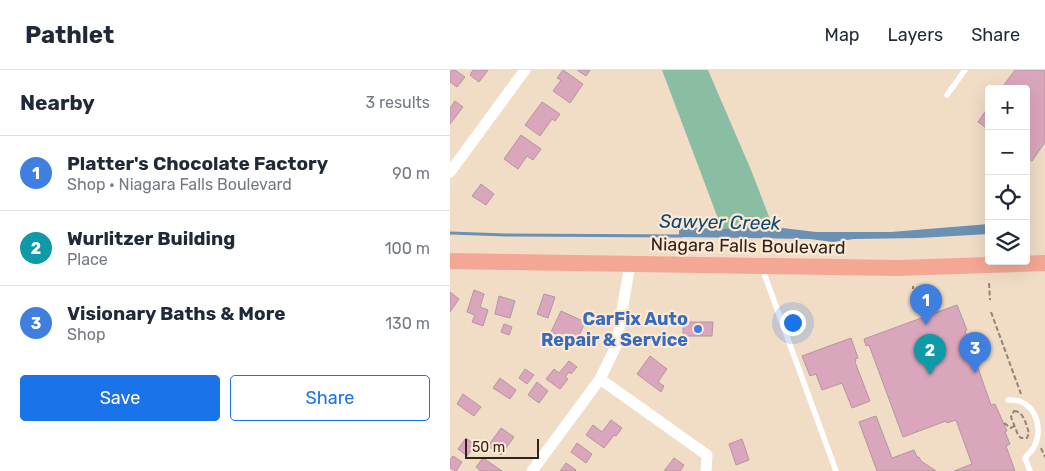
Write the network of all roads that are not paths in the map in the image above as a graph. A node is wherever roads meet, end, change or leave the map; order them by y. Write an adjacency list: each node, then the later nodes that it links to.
1 (525, 70): 4 (street)
2 (965, 70): 3 (lane)
3 (947, 95)
4 (450, 172)
5 (450, 261): 7 (main road, Niagara Falls Boulevard)
6 (1045, 263): 8 (main road, Niagara Falls Boulevard)
7 (630, 264): 8 (main road, Niagara Falls Boulevard); 9 (street)
8 (761, 266): 15 (lane)
9 (600, 379): 13 (street); 14 (street)
10 (1008, 400): 12 (lane)
11 (1045, 418): 12 (lane)
12 (1038, 421): 16 (lane)
13 (532, 471)
14 (706, 471)
15 (836, 471)
16 (1030, 471)

